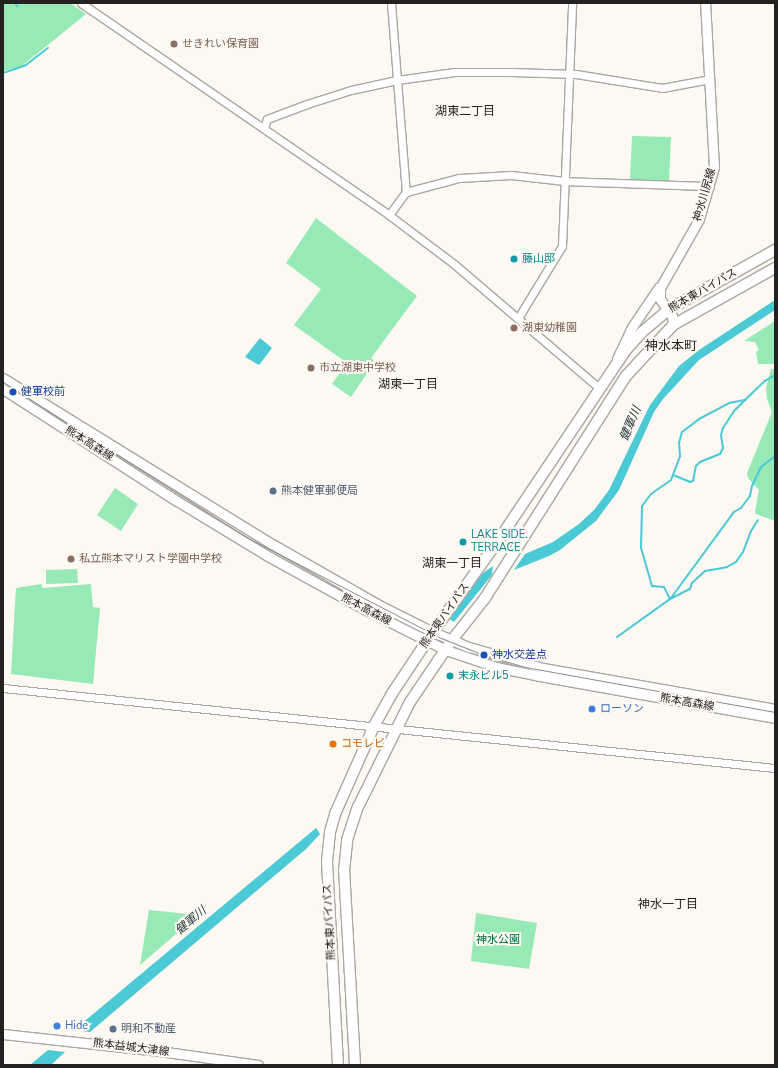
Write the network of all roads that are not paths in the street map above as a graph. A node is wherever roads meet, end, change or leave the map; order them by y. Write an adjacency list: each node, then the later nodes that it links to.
1 (82, 3): 8 (street)
2 (391, 3): 7 (street)
3 (572, 3): 5 (street)
4 (705, 3): 6 (main road, 神水川尻線)
5 (569, 74): 6 (street); 7 (street); 9 (street)
6 (710, 79): 10 (main road, 神水川尻線)
7 (397, 80): 8 (street); 11 (street)
8 (264, 128): 12 (street)
9 (565, 181): 10 (street); 11 (street); 17 (street)
10 (710, 186): 15 (main road, 神水川尻線)
11 (406, 192): 12 (street)
12 (389, 215): 17 (street)
13 (775, 250): 16 (highway, 熊本東バイパス)
14 (775, 268): 18 (highway, 熊本東バイパス)
15 (664, 279): 16 (main road, 神水川尻線); 19 (main road)
16 (668, 310): 18 (main road, 神水川尻線); 19 (highway, 熊本東バイパス)
17 (518, 318): 21 (street)
18 (673, 325): 24 (highway, 熊本東バイパス)
19 (613, 367): 21 (highway, 熊本東バイパス)
20 (3, 378): 23 (main road, 熊本高森線)
21 (599, 388): 23 (highway, 熊本東バイパス)
22 (3, 389): 25 (main road, 熊本高森線)
23 (433, 632): 24 (main road, 熊本高森線); 25 (highway, 熊本東バイパス)
24 (452, 640): 26 (highway, 熊本東バイパス); 28 (main road, 熊本高森線)
25 (427, 641): 26 (main road, 熊本高森線); 30 (highway, 熊本東バイパス)
26 (446, 650): 29 (main road, 熊本高森線); 31 (highway, 熊本東バイパス)
27 (3, 688): 30 (street)
28 (775, 709)
29 (775, 718)
30 (374, 726): 31 (street); 35 (highway, 熊本東バイパス)
31 (397, 728): 32 (street); 36 (highway, 熊本東バイパス)
32 (775, 768)
33 (3, 1034): 34 (main road, 熊本益城大津線)
34 (258, 1065)
35 (338, 1065)
36 (355, 1065)

